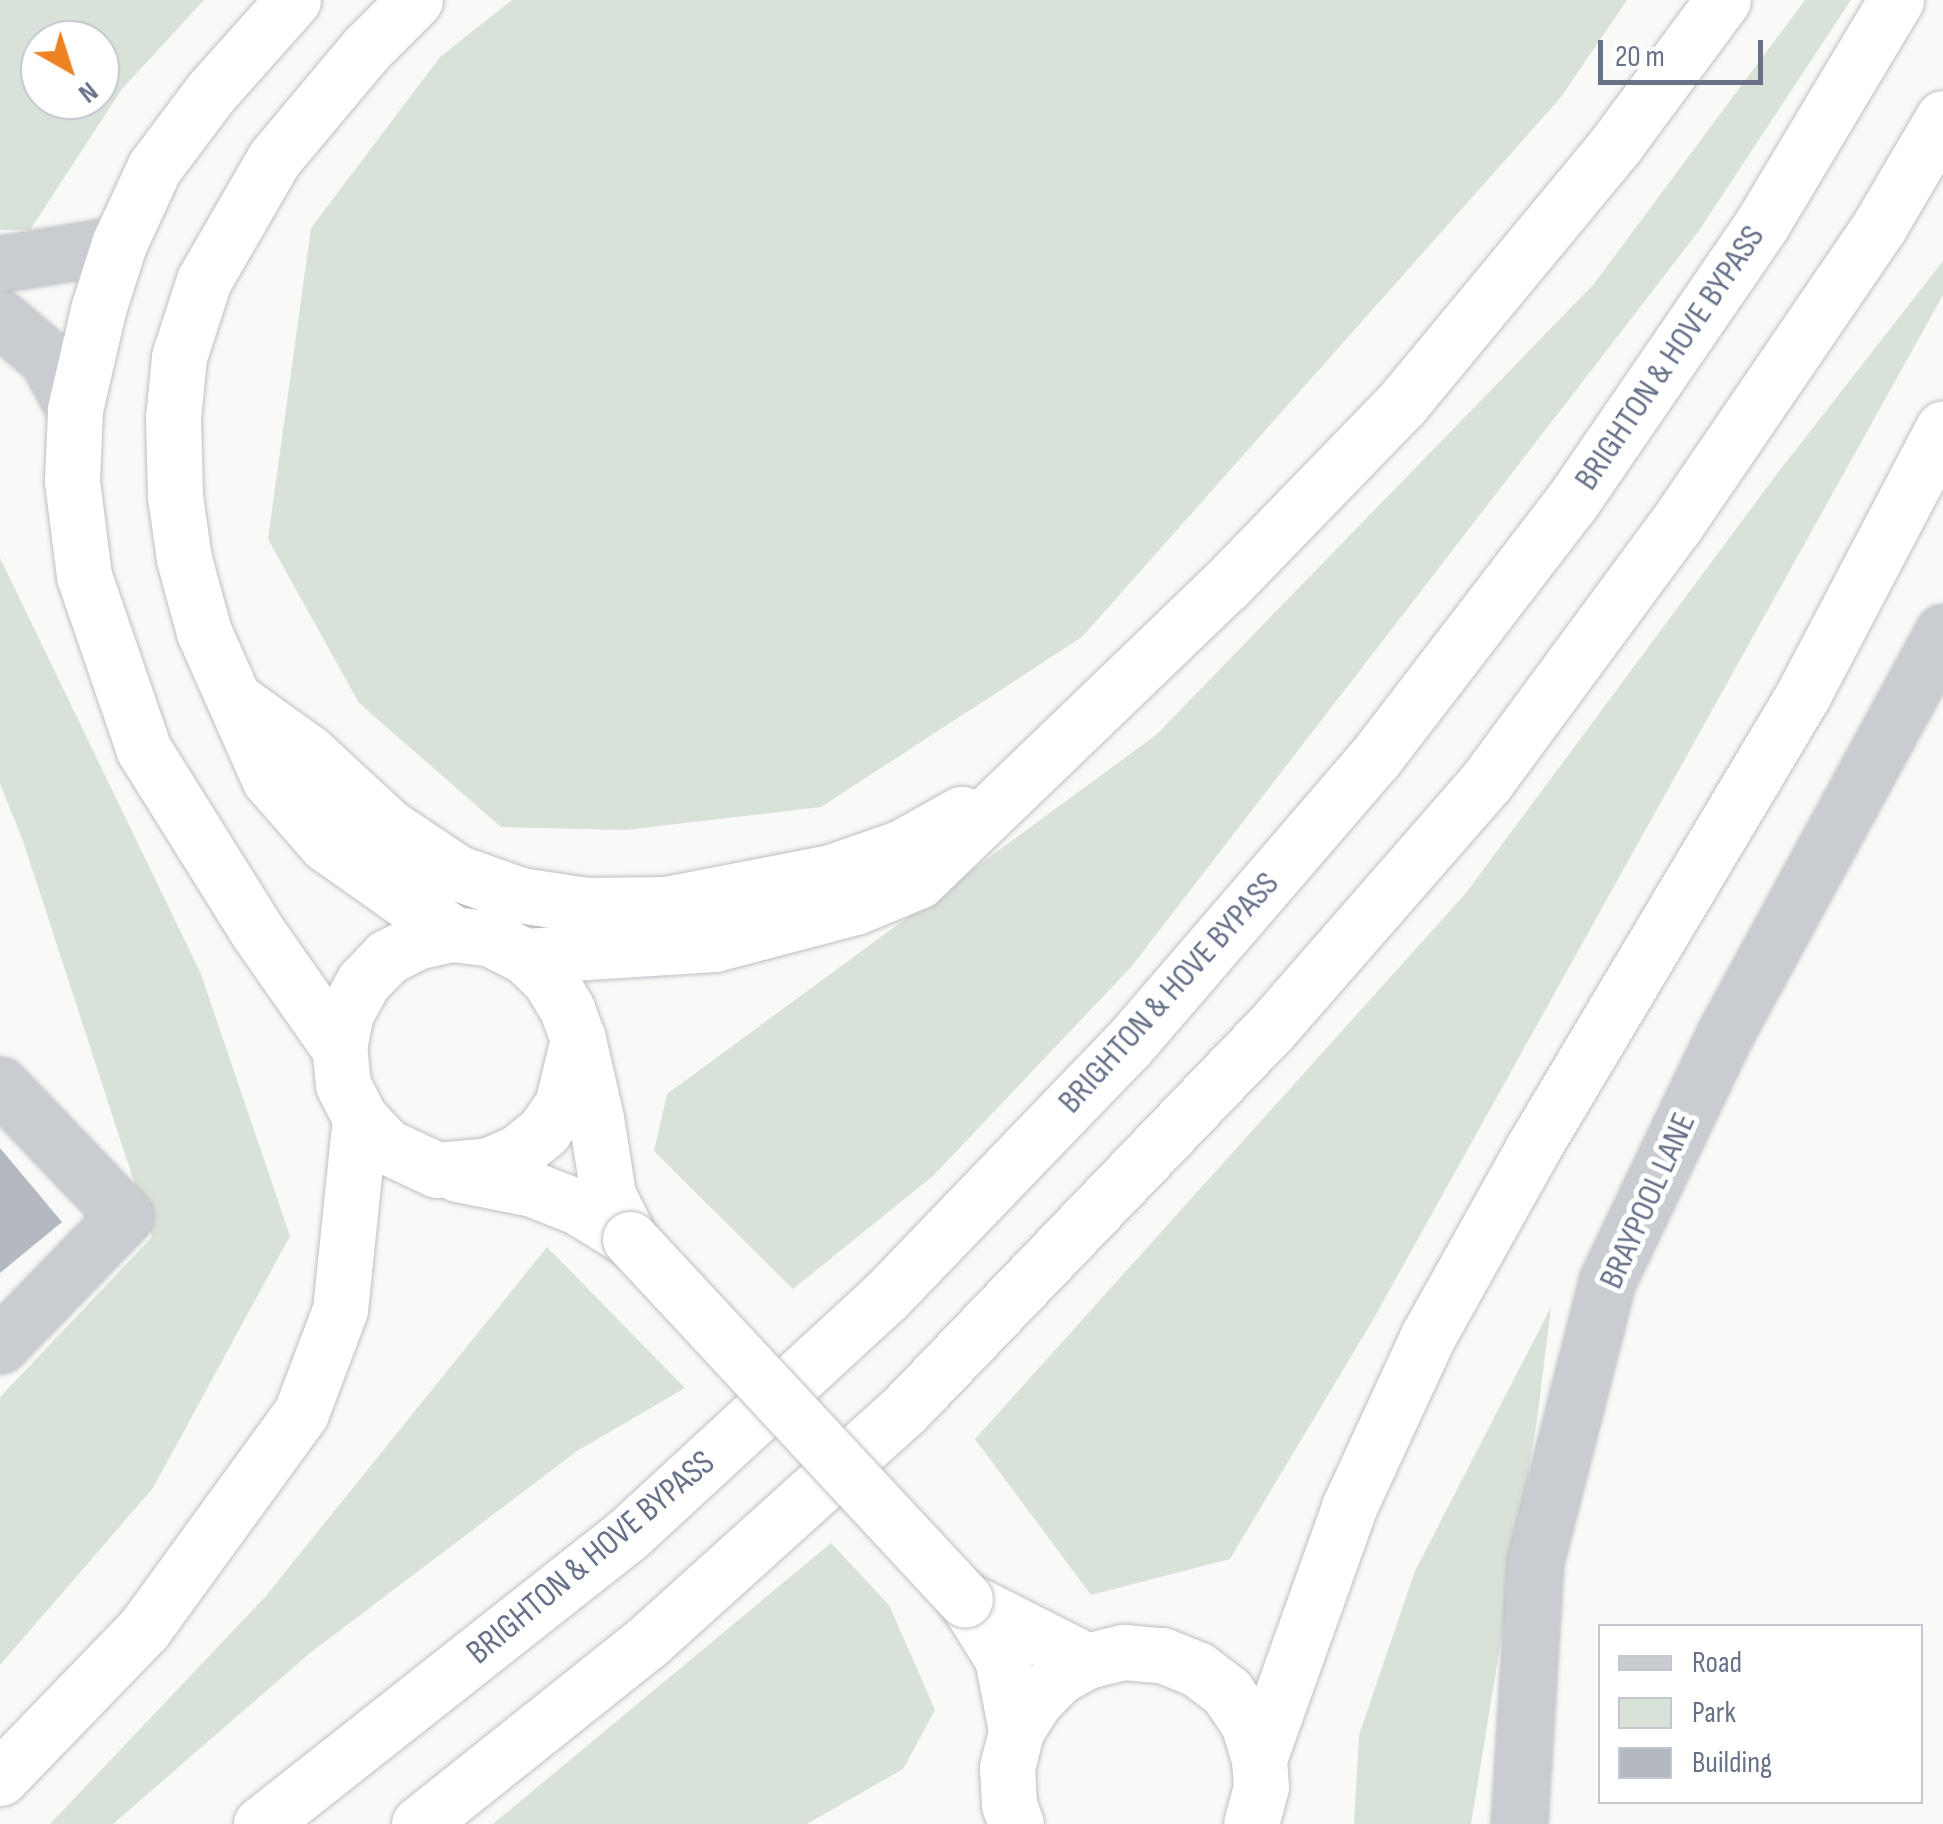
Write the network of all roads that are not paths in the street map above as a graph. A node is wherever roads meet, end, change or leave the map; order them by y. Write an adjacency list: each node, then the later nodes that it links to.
1 (293, 0): 6 (highway)
2 (415, 0): 12 (highway)
3 (1723, 0): 13 (highway)
4 (1896, 0): 29 (highway, BRIGHTON & HOVE BYPASS)
5 (1943, 118): 30 (highway)
6 (119, 244): 7 (street); 9 (highway)
7 (0, 264)
8 (0, 318): 9 (street)
9 (75, 410): 17 (highway)
10 (1943, 428): 26 (highway)
11 (1943, 632): 32 (street, BRAYPOOL LANE)
12 (234, 698): 13 (highway); 14 (highway)
13 (1017, 784): 15 (highway)
14 (453, 934): 15 (highway); 17 (highway)
15 (524, 956): 16 (highway)
16 (578, 1039): 20 (highway); 21 (highway)
17 (339, 1048): 19 (highway)
18 (0, 1085): 22 (street)
19 (360, 1118): 20 (highway); 27 (highway)
20 (437, 1170): 21 (highway)
21 (630, 1240): 23 (highway, bridge)
22 (0, 1345)
23 (965, 1599): 24 (highway); 25 (highway)
24 (1087, 1660): 25 (highway); 26 (highway)
25 (1016, 1731): 31 (highway)
26 (1259, 1758): 28 (highway)
27 (0, 1778)
28 (1255, 1821)
29 (262, 1824)
30 (419, 1824)
31 (1016, 1824)
32 (1519, 1824)

